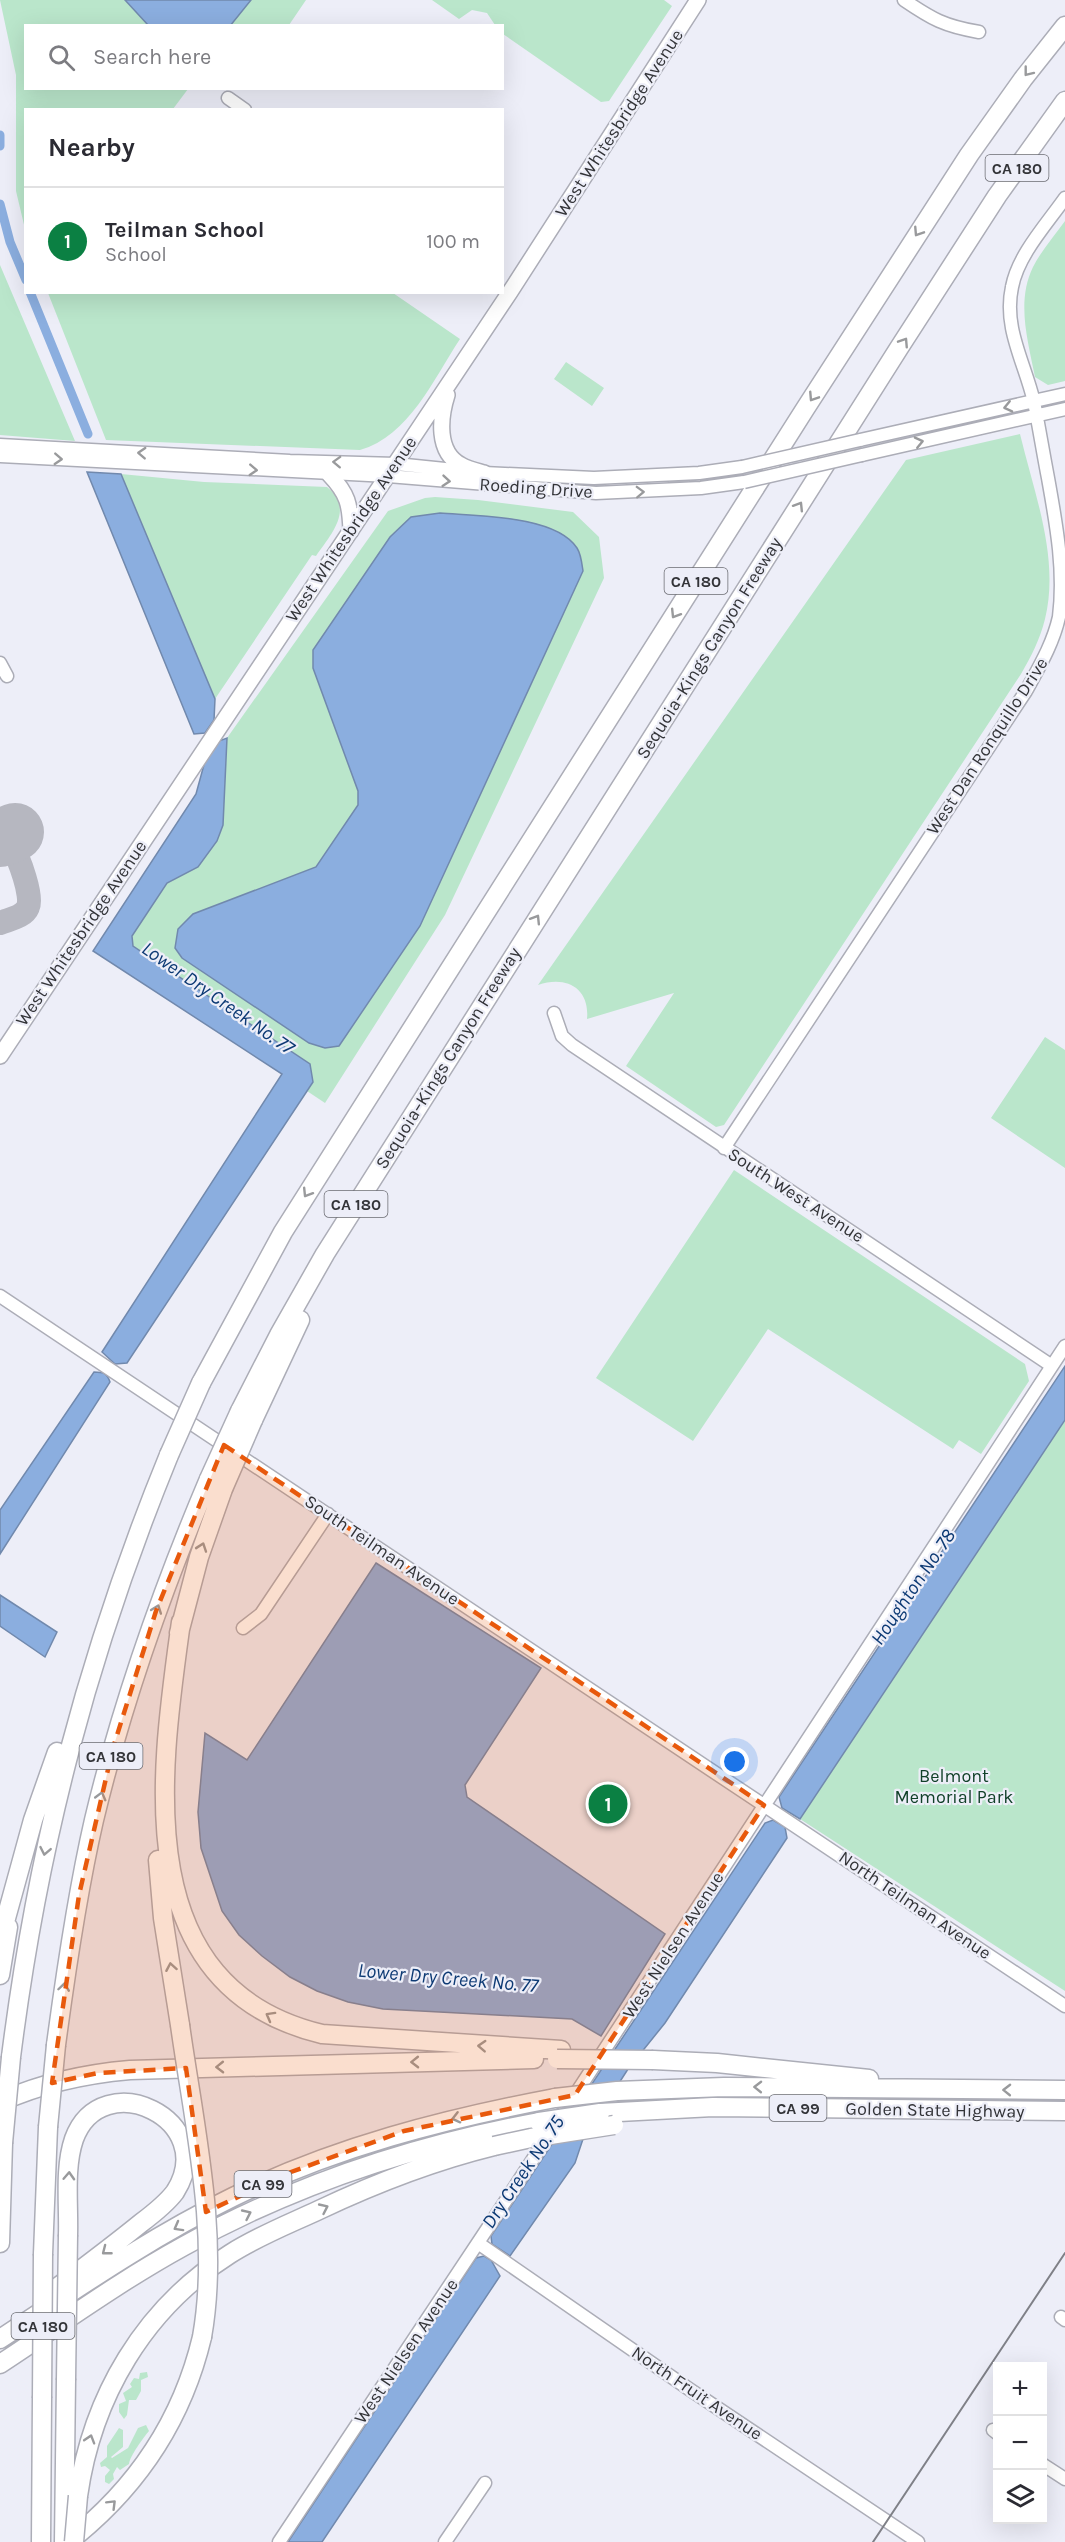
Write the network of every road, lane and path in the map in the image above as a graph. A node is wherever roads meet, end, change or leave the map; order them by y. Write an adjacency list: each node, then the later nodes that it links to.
1 (698, 0): 9 (main road, West Whitesbridge Avenue)
2 (904, 0): 4 (street)
3 (1065, 26): 32 (highway, CA 180, one-way to 32, bridge)
4 (979, 32)
5 (228, 98): 7 (street)
6 (1065, 101): 30 (highway, Sequoia–Kings Canyon Freeway / CA 180, one-way to 6, bridge)
7 (242, 108)
8 (1065, 198): 13 (street, West Dan Ronquillo Drive)
9 (506, 290)
10 (504, 294): 11 (main road, West Whitesbridge Avenue)
11 (450, 381): 18 (main road, West Whitesbridge Avenue); 19 (main road)
12 (1065, 394): 13 (street, Roeding Drive)
13 (1034, 401): 15 (street, West Dan Ronquillo Drive); 19 (street, Roeding Drive, one-way to 19, bridge)
14 (1065, 409): 15 (street, Roeding Drive)
15 (1036, 416): 18 (street, Roeding Drive, one-way to 15, bridge); 26 (street, West Dan Ronquillo Drive)
16 (0, 445): 18 (street, Roeding Drive, one-way to 16)
17 (0, 456): 20 (street, Roeding Drive, one-way to 20)
18 (392, 470): 19 (street, Roeding Drive); 20 (street, Roeding Drive); 21 (main road, West Whitesbridge Avenue)
19 (484, 473)
20 (329, 474): 21 (main road)
21 (351, 531): 25 (main road, West Whitesbridge Avenue)
22 (0, 663): 23 (street)
23 (7, 676)
24 (555, 1013): 26 (street, South West Avenue)
25 (0, 1056)
26 (724, 1148): 29 (street, South West Avenue)
27 (0, 1296): 31 (street, South Teilman Avenue)
28 (1065, 1346): 29 (street, West Nielsen Avenue)
29 (1052, 1366): 35 (street, West Nielsen Avenue)
30 (216, 1484): 33 (highway, one-way to 30); 57 (highway, CA 180, one-way to 30, bridge)
31 (328, 1514): 34 (street); 35 (street, South Teilman Avenue)
32 (116, 1593): 36 (highway); 46 (highway, CA 180, one-way to 46, bridge)
33 (181, 1622): 40 (highway, one-way to 33); 58 (highway, one-way to 33, bridge)
34 (243, 1628)
35 (764, 1805): 39 (street, North Teilman Avenue); 48 (street, West Nielsen Avenue)
36 (16, 1878): 37 (highway); 38 (highway)
37 (0, 1940)
38 (0, 1975)
39 (1065, 2006)
40 (559, 2054): 41 (highway, bridge); 43 (highway, one-way to 43)
41 (921, 2089): 42 (highway, Golden State Highway / CA 99, one-way to 41); 50 (highway, Golden State Highway / CA 99, one-way to 50, bridge)
42 (1065, 2090)
43 (0, 2102)
44 (1065, 2111): 45 (highway, Golden State Highway)
45 (607, 2119): 47 (highway, CA 99, one-way to 45, bridge); 56 (highway, one-way to 45, bridge)
46 (0, 2243)
47 (183, 2246): 51 (highway, CA 99); 52 (highway)
48 (481, 2246): 60 (street, West Nielsen Avenue); 62 (street, North Fruit Avenue)
49 (0, 2329): 56 (highway, one-way to 49, bridge)
50 (0, 2339)
51 (0, 2364)
52 (0, 2377)
53 (1047, 2467): 54 (street)
54 (1065, 2479)
55 (485, 2483): 61 (street)
56 (71, 2500): 58 (highway); 59 (highway, bridge)
57 (41, 2542)
58 (66, 2542)
59 (74, 2542)
60 (279, 2542)
61 (446, 2542)
62 (918, 2542)

